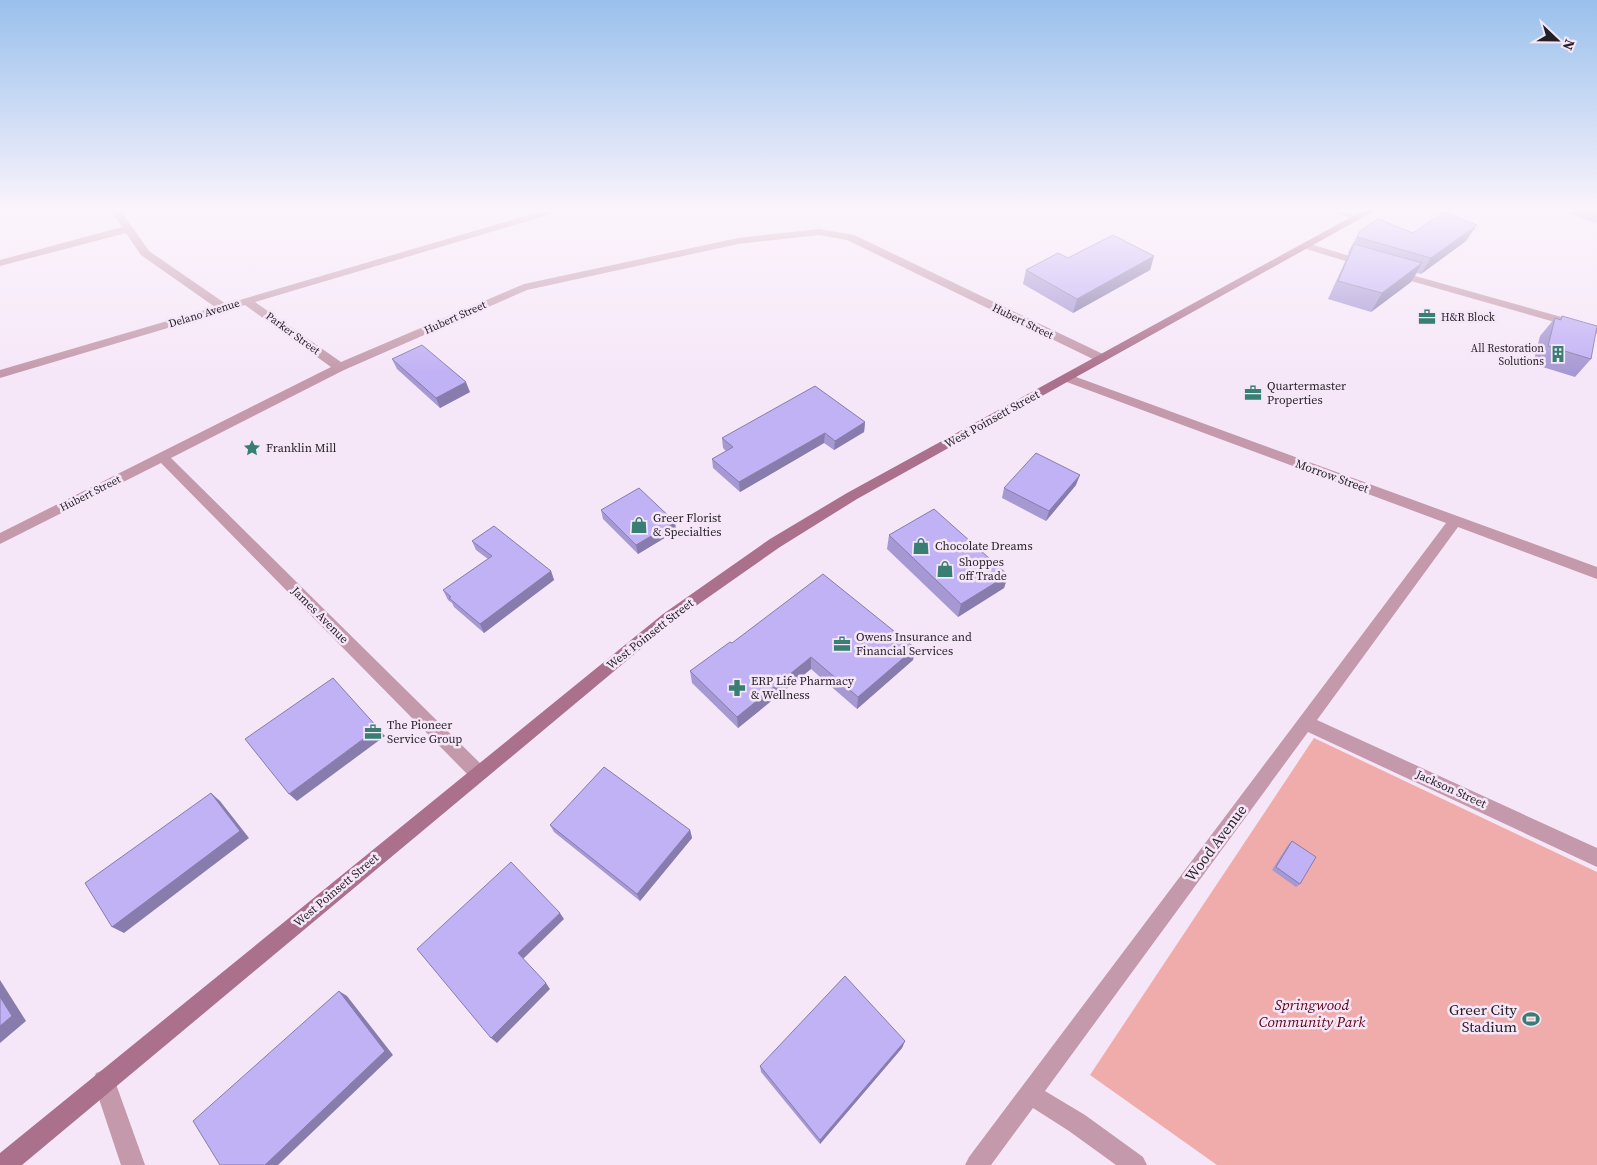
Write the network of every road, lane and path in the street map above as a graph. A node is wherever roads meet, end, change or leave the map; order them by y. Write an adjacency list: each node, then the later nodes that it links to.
1 (162, 265): 8 (street)
2 (367, 265): 7 (street, Delano Avenue)
3 (625, 265): 11 (street, Hubert Street)
4 (909, 265): 10 (street, Hubert Street)
5 (1271, 265): 10 (main road, West Poinsett Street)
6 (1370, 265): 9 (street)
7 (246, 301): 8 (street, Delano Avenue); 11 (street, Parker Street)
8 (223, 307): 12 (street, Delano Avenue)
9 (1597, 331)
10 (1101, 358): 13 (main road, West Poinsett Street)
11 (340, 367): 14 (street, Hubert Street)
12 (0, 374)
13 (1068, 378): 15 (street, Morrow Street); 19 (main road, West Poinsett Street)
14 (162, 457): 16 (street, Hubert Street); 19 (street, James Avenue)
15 (1454, 522): 17 (street, Morrow Street); 18 (street, Wood Avenue)
16 (0, 539)
17 (1597, 573)
18 (1305, 723): 20 (street, Jackson Street); 22 (street, Wood Avenue)
19 (478, 773): 21 (main road, West Poinsett Street)
20 (1597, 858)
21 (104, 1081): 23 (main road, West Poinsett Street); 24 (street)
22 (1030, 1094): 25 (street, Wood Avenue); 26 (street)
23 (4, 1165)
24 (133, 1165)
25 (977, 1165)
26 (1136, 1165)

